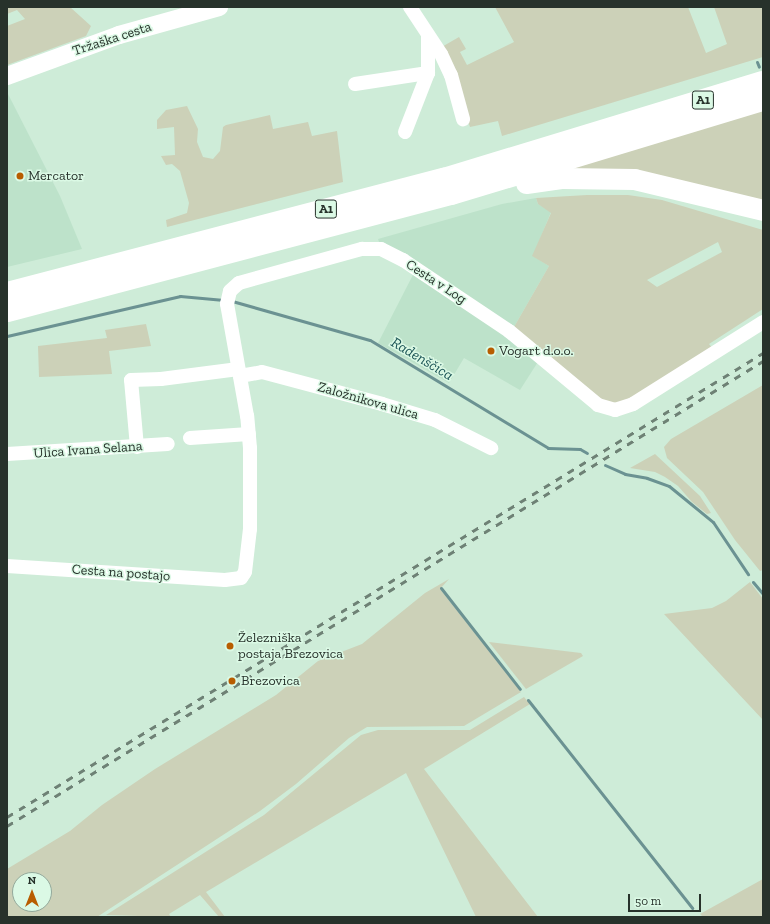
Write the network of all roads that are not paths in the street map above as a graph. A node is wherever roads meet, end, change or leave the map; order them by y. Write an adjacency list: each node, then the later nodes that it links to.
1 (219, 7): 5 (main road, Tržaška cesta)
2 (410, 7): 3 (street)
3 (428, 36): 4 (street); 9 (street)
4 (428, 73): 7 (street); 10 (street)
5 (7, 76)
6 (763, 81): 13 (highway, A1)
7 (355, 84)
8 (763, 100): 11 (highway, A1)
9 (463, 119)
10 (405, 132)
11 (451, 194): 12 (highway); 14 (highway, A1)
12 (763, 210)
13 (7, 292)
14 (7, 311)
15 (763, 322): 16 (street, Cesta v Log)
16 (239, 373): 17 (street); 20 (street, Založnikova ulica); 21 (street, Založnikova ulica)
17 (249, 434): 18 (street); 23 (street, Cesta na postajo)
18 (190, 438)
19 (168, 444): 20 (street, Ulica Ivana Selana)
20 (137, 447): 22 (street, Ulica Ivana Selana)
21 (490, 448)
22 (7, 454)
23 (7, 566)

